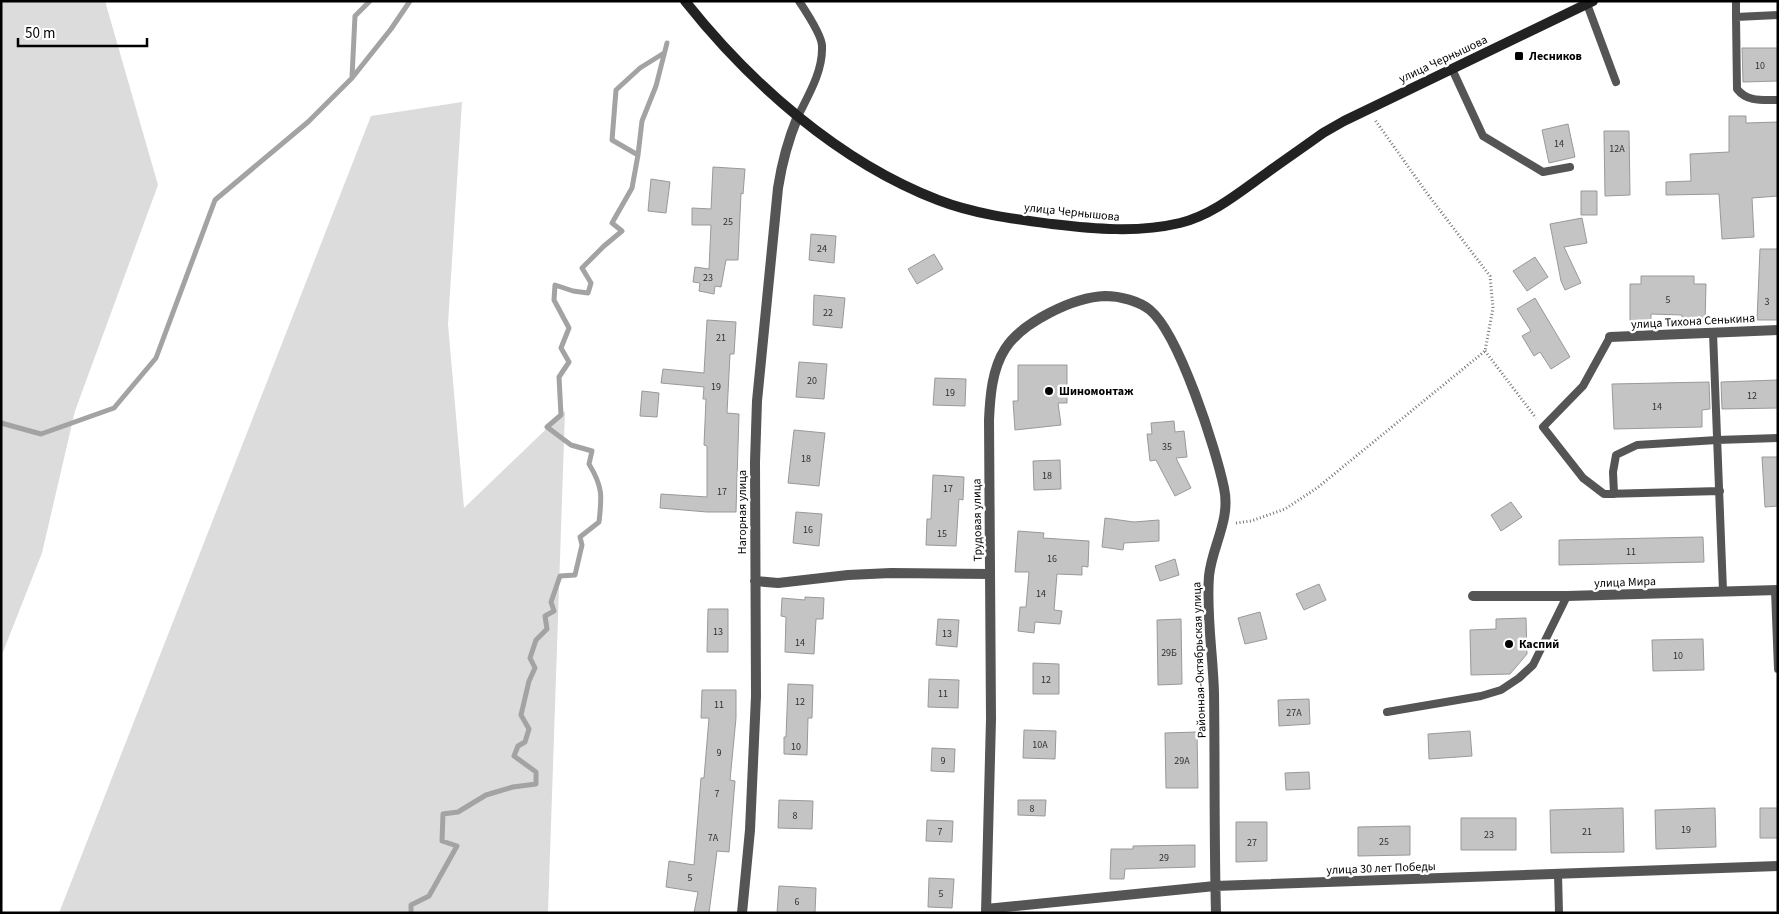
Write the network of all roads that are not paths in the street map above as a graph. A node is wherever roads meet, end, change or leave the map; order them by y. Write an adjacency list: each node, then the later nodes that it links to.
1 (685, 1): 10 (main road, улица Чернышова)
2 (799, 1): 10 (lane)
3 (1736, 1): 6 (lane)
4 (1590, 3): 7 (main road, улица Чернышова); 8 (lane)
5 (1778, 15): 6 (lane)
6 (1736, 16): 9 (lane)
7 (1452, 69): 10 (main road, улица Чернышова); 11 (lane)
8 (1616, 82)
9 (1778, 100)
10 (798, 116): 21 (street, Нагорная улица)
11 (1570, 167)
12 (1778, 330): 13 (street, улица Тихона Сенькина)
13 (1713, 332): 14 (street, улица Тихона Сенькина); 17 (lane)
14 (1610, 337): 19 (lane)
15 (1179, 357): 20 (street, Трудовая улица); 30 (street, Районная-Октябрьская улица)
16 (1778, 438): 17 (lane)
17 (1717, 440): 18 (lane); 19 (lane)
18 (1720, 490): 19 (lane); 23 (lane)
19 (1614, 494)
20 (990, 574): 21 (street); 31 (street, Трудовая улица)
21 (755, 581): 32 (street, Нагорная улица)
22 (1777, 590): 23 (street, улица Мира); 26 (lane)
23 (1723, 591): 25 (street, улица Мира)
24 (1473, 596): 25 (street, улица Мира)
25 (1567, 596): 27 (lane)
26 (1778, 669)
27 (1387, 712)
28 (1778, 866): 29 (street, улица 30 лет Победы)
29 (1558, 874): 30 (street, улица 30 лет Победы); 34 (lane)
30 (1215, 886): 31 (street, улица 30 лет Победы); 33 (street, Районная-Октябрьская улица)
31 (986, 911)
32 (742, 913)
33 (1216, 913)
34 (1559, 913)

